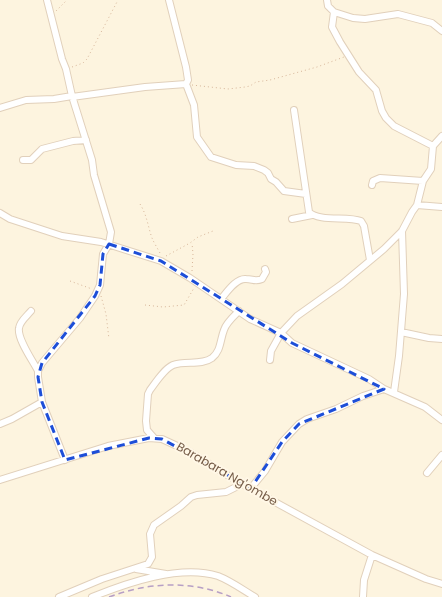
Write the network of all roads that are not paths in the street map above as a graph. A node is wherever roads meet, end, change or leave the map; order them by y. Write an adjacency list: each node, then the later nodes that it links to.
1 (47, 0): 7 (street)
2 (169, 0): 6 (street)
3 (327, 0): 4 (street)
4 (334, 12): 5 (street); 13 (street)
5 (442, 31)
6 (186, 84): 7 (street); 17 (street)
7 (72, 96): 9 (street); 12 (street)
8 (0, 101): 9 (street)
9 (3, 107)
10 (294, 110): 17 (street)
11 (442, 136): 13 (street)
12 (86, 140): 14 (street); 24 (street)
13 (433, 146): 15 (street)
14 (23, 160)
15 (423, 182): 16 (street); 18 (street)
16 (372, 185)
17 (306, 194): 21 (street)
18 (417, 205): 19 (street); 23 (street)
19 (442, 206)
20 (0, 213): 24 (street)
21 (312, 215): 22 (street); 25 (street)
22 (292, 219)
23 (402, 231): 25 (street); 30 (street)
24 (109, 244): 27 (street); 34 (street)
25 (370, 260): 31 (street)
26 (265, 269): 27 (street)
27 (221, 299): 29 (street)
28 (31, 311): 34 (street)
29 (239, 311): 31 (street); 40 (street)
30 (401, 332): 32 (street); 36 (street)
31 (281, 333): 33 (street); 35 (street)
32 (442, 339)
33 (270, 360)
34 (38, 371): 37 (street)
35 (384, 389): 36 (street); 46 (street)
36 (394, 392): 38 (street)
37 (42, 402): 39 (street); 42 (street)
38 (442, 420)
39 (0, 424)
40 (154, 438): 42 (street, Barabara Ng'ombe); 45 (street, Barabara Ng'ombe)
41 (442, 455): 43 (street)
42 (64, 460): 44 (street, Barabara Ng'ombe)
43 (427, 473)
44 (0, 480)
45 (242, 484): 46 (street, Barabara Ng'ombe); 48 (street)
46 (251, 488): 47 (street, Barabara Ng'ombe)
47 (372, 555): 50 (street, Barabara Ng'ombe); 54 (street)
48 (134, 569): 49 (street); 51 (street)
49 (169, 575): 52 (street); 53 (street)
50 (442, 584)
51 (59, 597)
52 (92, 597)
53 (256, 597)
54 (363, 597)

